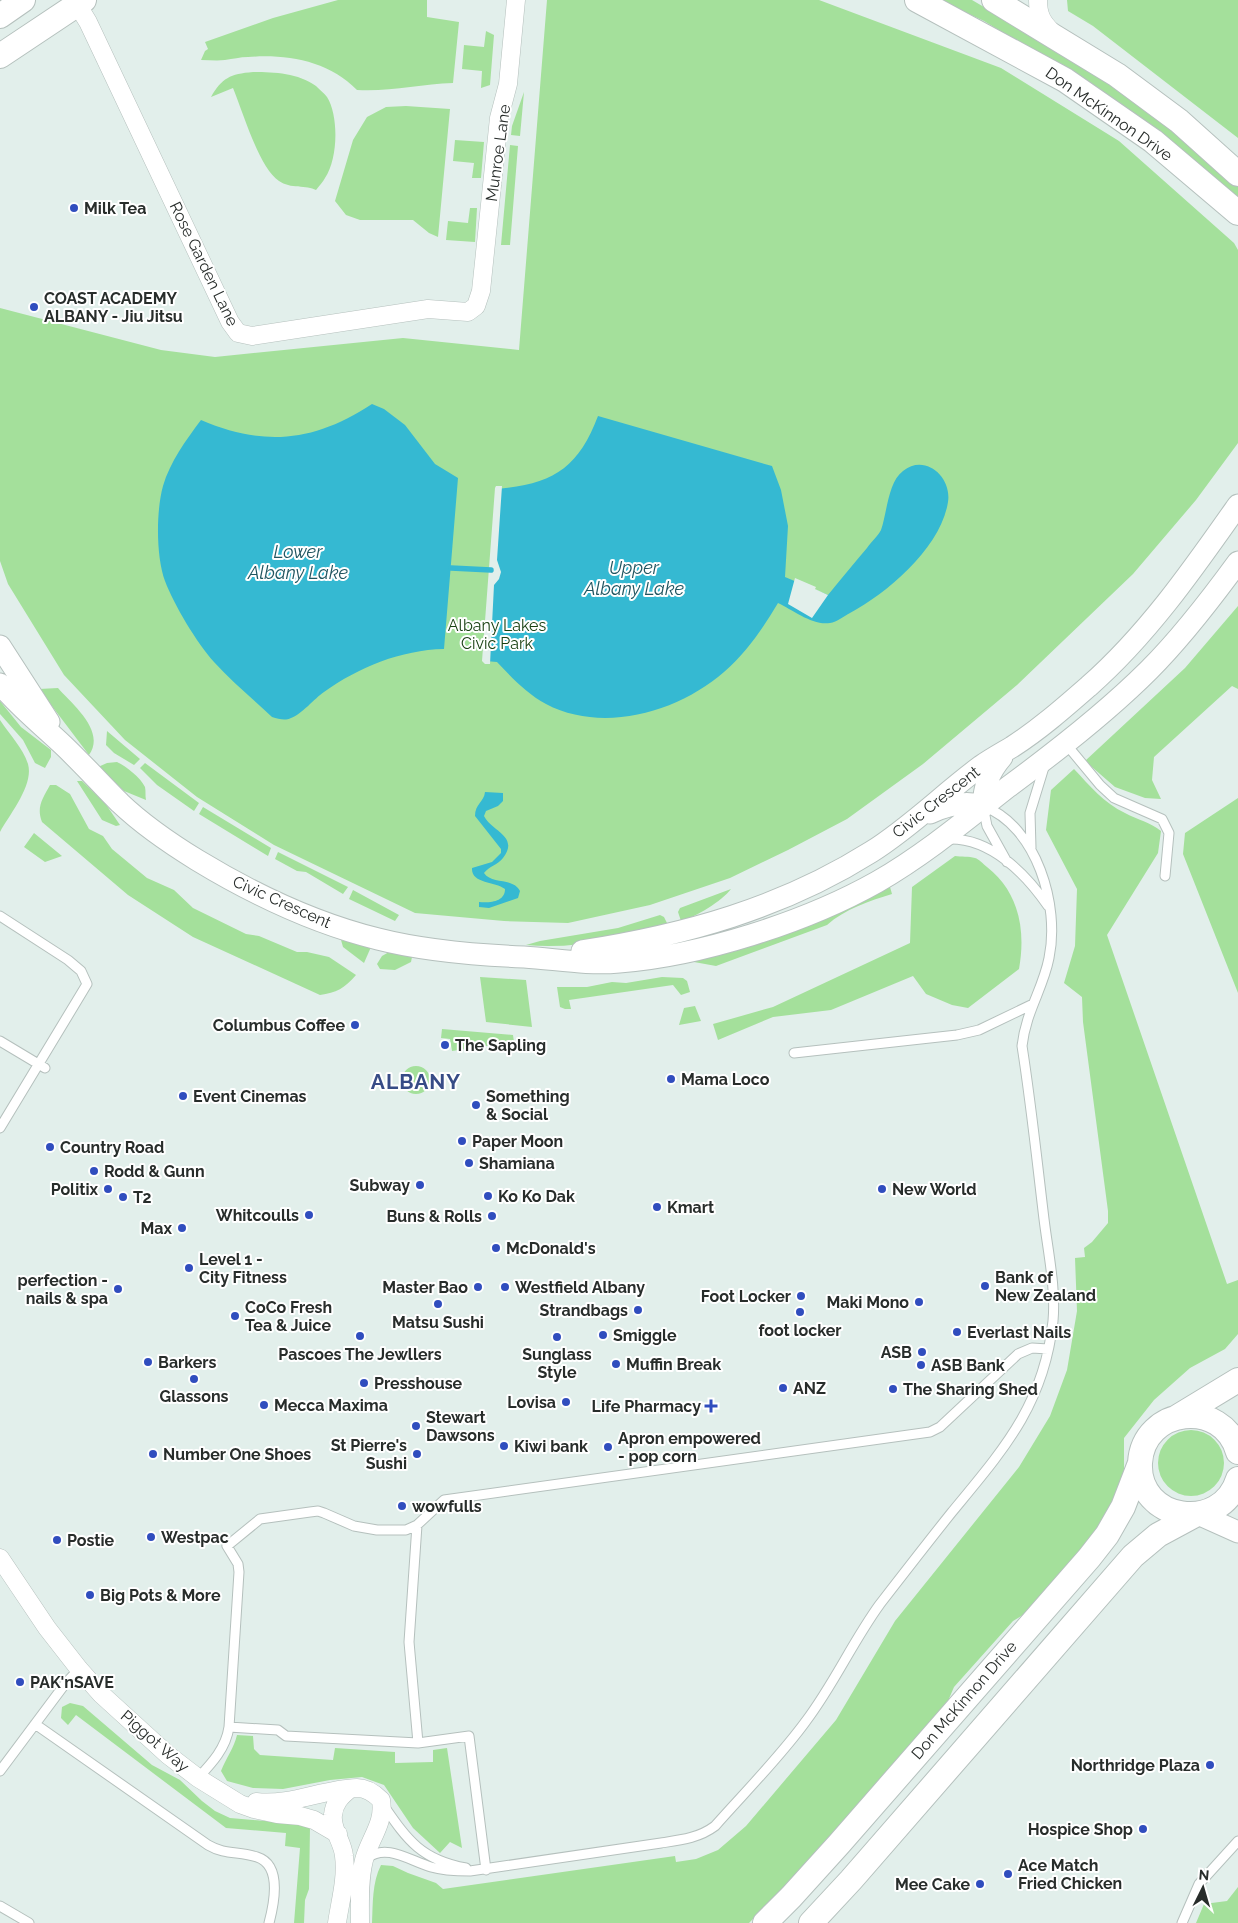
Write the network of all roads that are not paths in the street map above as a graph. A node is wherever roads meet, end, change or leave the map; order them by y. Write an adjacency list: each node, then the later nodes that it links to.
1 (23, 0): 7 (main road)
2 (516, 0): 12 (street, Munroe Lane)
3 (917, 0): 11 (main road, Don McKinnon Drive)
4 (994, 0): 8 (main road, Don McKinnon Drive)
5 (1038, 0): 8 (street)
6 (80, 2): 9 (main road); 12 (street, Rose Garden Lane)
7 (0, 16)
8 (1054, 36): 10 (main road, Don McKinnon Drive)
9 (0, 56)
10 (1238, 174)
11 (1238, 213)
12 (476, 306)
13 (1238, 505): 19 (street, Civic Crescent)
14 (1238, 562): 17 (street, Civic Crescent)
15 (0, 646): 18 (street, Civic Crescent)
16 (0, 684): 18 (street, Civic Crescent)
17 (1066, 744): 20 (street, Civic Crescent); 26 (lane)
18 (64, 746): 29 (street, Civic Crescent)
19 (1013, 746): 21 (street); 22 (street, Civic Crescent)
20 (1048, 757): 21 (street, Civic Crescent); 24 (lane)
21 (983, 806): 22 (street); 23 (street, Civic Crescent); 24 (lane); 25 (lane)
22 (918, 818): 29 (street, Civic Crescent)
23 (941, 839): 25 (lane); 29 (street, Civic Crescent)
24 (1031, 848): 27 (lane)
25 (1007, 862): 27 (lane)
26 (1166, 876)
27 (1049, 909): 30 (lane)
28 (0, 916): 33 (lane)
29 (545, 958)
30 (1031, 1005): 32 (lane); 35 (lane)
31 (0, 1041): 33 (lane)
32 (794, 1053)
33 (41, 1066): 34 (lane)
34 (0, 1128)
35 (1048, 1349): 42 (lane); 57 (lane)
36 (1238, 1380): 37 (main road)
37 (1177, 1417): 38 (main road); 39 (main road, Don McKinnon Drive)
38 (1238, 1452)
39 (1140, 1463): 41 (main road); 63 (main road, Don McKinnon Drive)
40 (1238, 1478): 41 (main road, Don McKinnon Drive)
41 (1198, 1514): 43 (street); 64 (main road, Don McKinnon Drive)
42 (417, 1525): 47 (lane); 48 (lane)
43 (1238, 1532)
44 (0, 1558): 45 (street, Piggot Way)
45 (79, 1669): 46 (lane); 50 (street, Piggot Way)
46 (35, 1724): 49 (lane); 60 (lane)
47 (229, 1727): 48 (lane); 50 (lane)
48 (418, 1743): 57 (lane)
49 (0, 1771)
50 (198, 1778): 52 (street, Piggot Way)
51 (350, 1789): 52 (street, Piggot Way); 53 (street, Piggot Way); 54 (street)
52 (228, 1797): 54 (street, Piggot Way)
53 (381, 1800): 56 (street); 57 (lane)
54 (338, 1834): 61 (street)
55 (1238, 1841): 65 (lane)
56 (364, 1861): 57 (lane); 62 (street)
57 (486, 1870)
58 (0, 1906): 59 (lane)
59 (29, 1923)
60 (270, 1923)
61 (337, 1923)
62 (360, 1923)
63 (765, 1923)
64 (811, 1923)
65 (1182, 1923)

